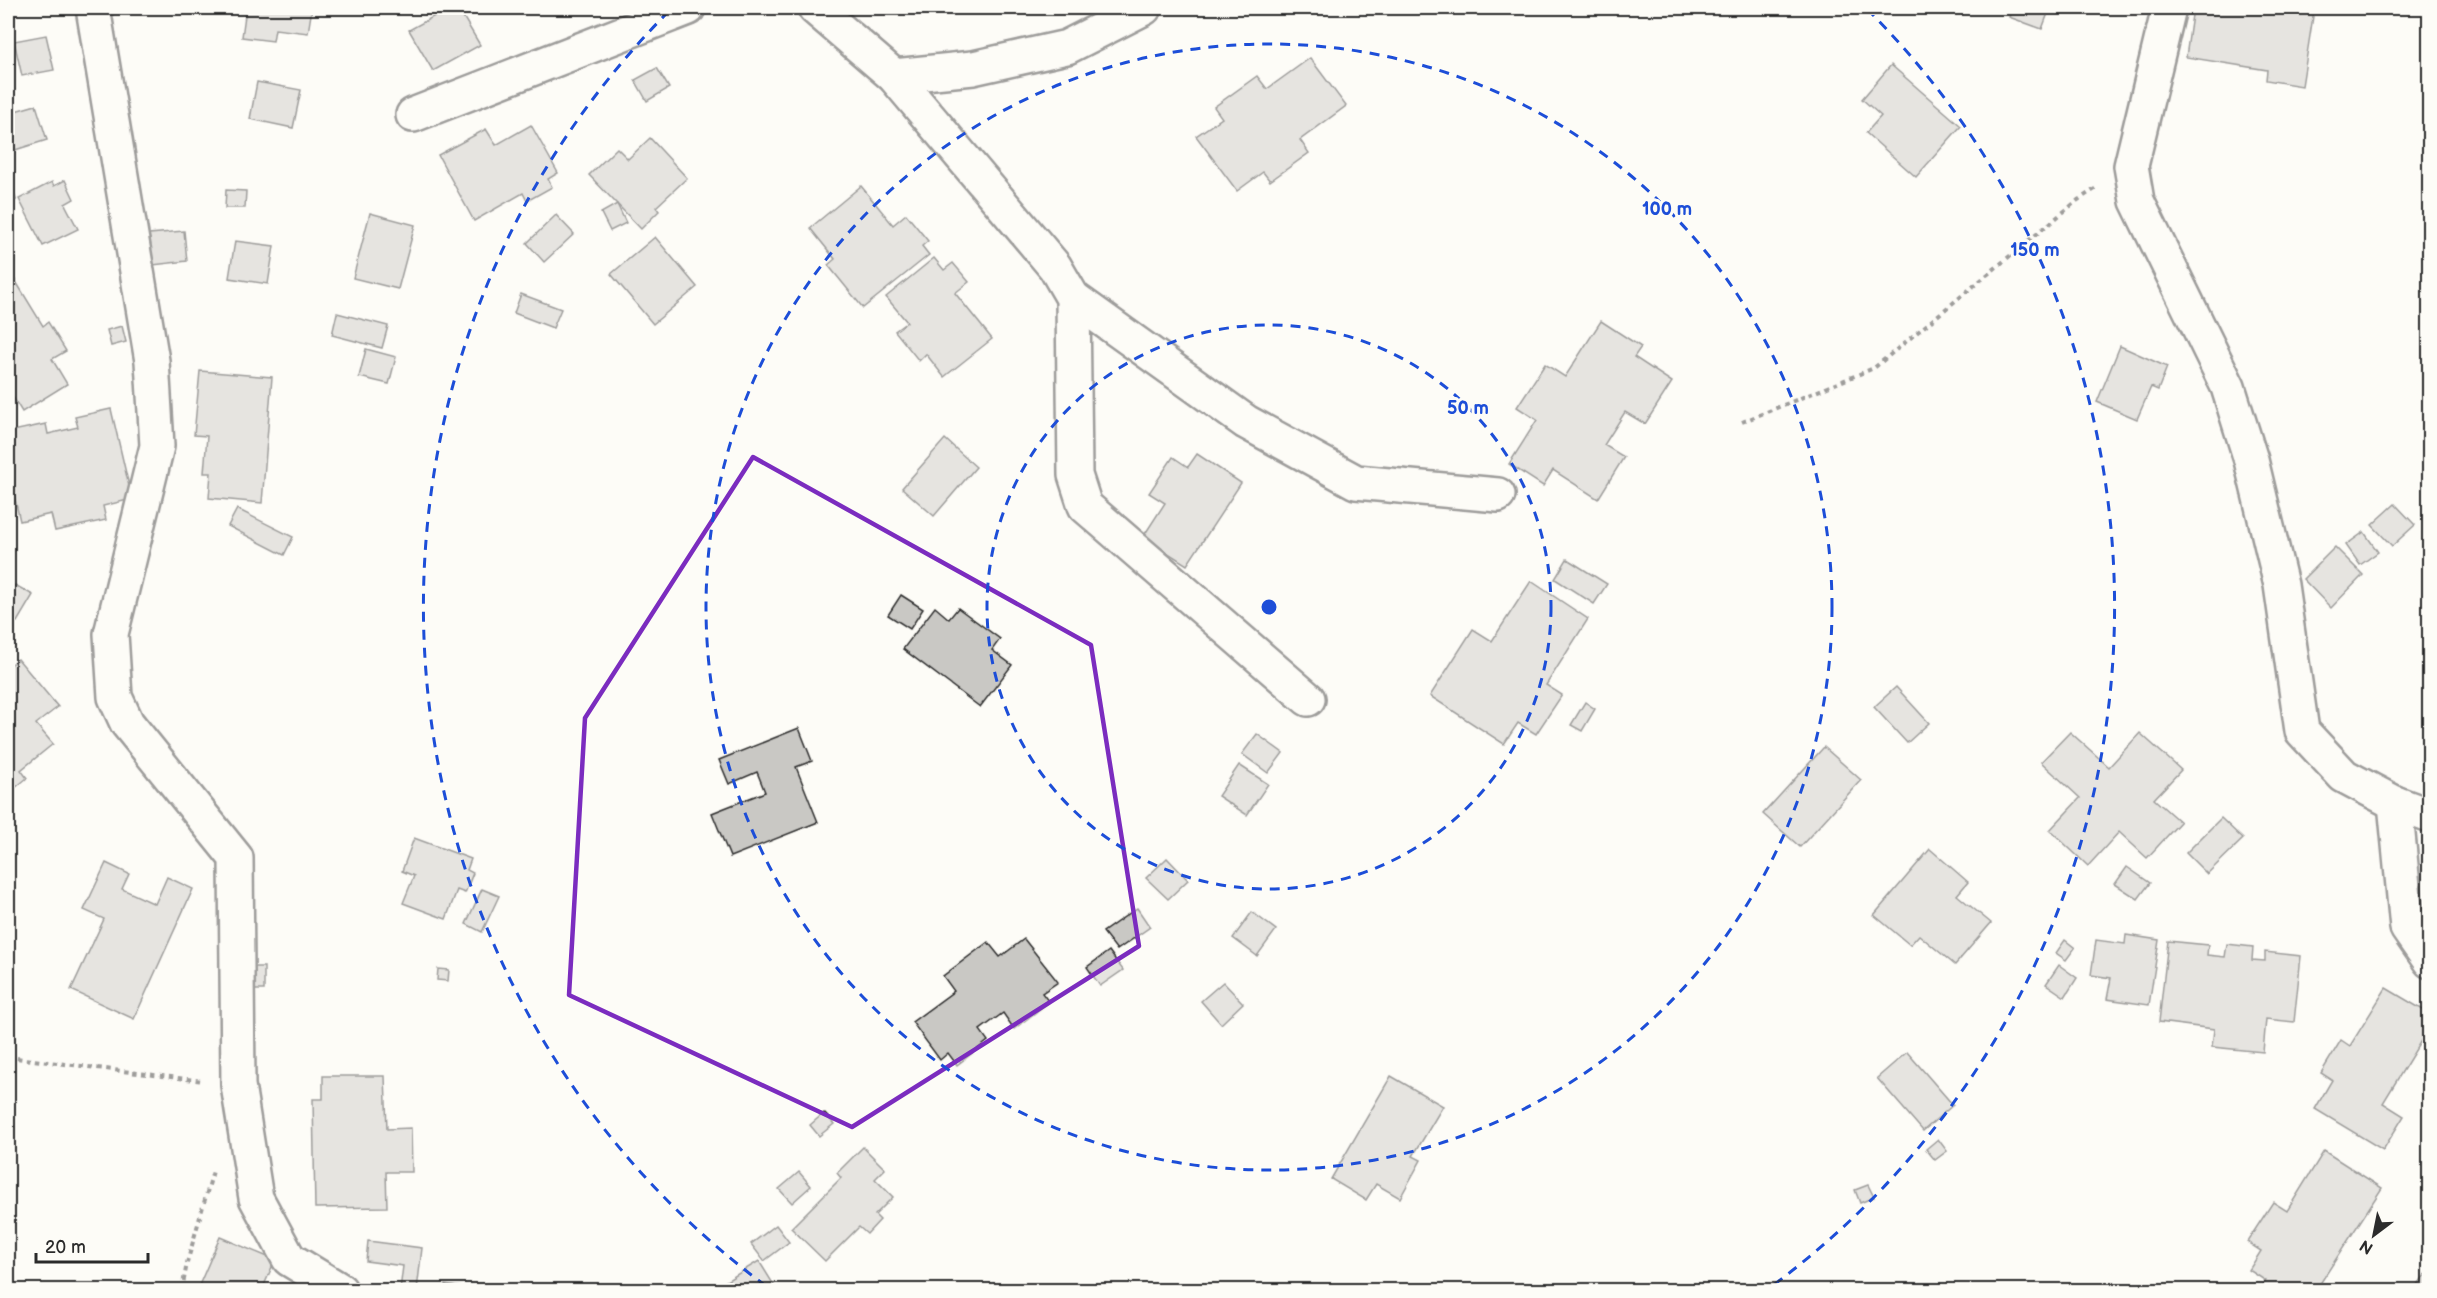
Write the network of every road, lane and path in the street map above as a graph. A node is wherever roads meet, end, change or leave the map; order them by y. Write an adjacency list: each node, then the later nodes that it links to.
1 (93, 8): 17 (street)
2 (687, 8): 7 (street)
3 (815, 8): 6 (street)
4 (1144, 8): 6 (street)
5 (2169, 8): 8 (street)
6 (894, 76): 9 (street)
7 (413, 115)
8 (2131, 166): 10 (path); 13 (street)
9 (1073, 298): 11 (street); 12 (street)
10 (1742, 422)
11 (1498, 495)
12 (1308, 699)
13 (2395, 803): 14 (street); 15 (street)
14 (2430, 816)
15 (2430, 961)
16 (8, 1057): 17 (path)
17 (238, 1085): 20 (street)
18 (216, 1163): 19 (path)
19 (183, 1290)
20 (340, 1290)

